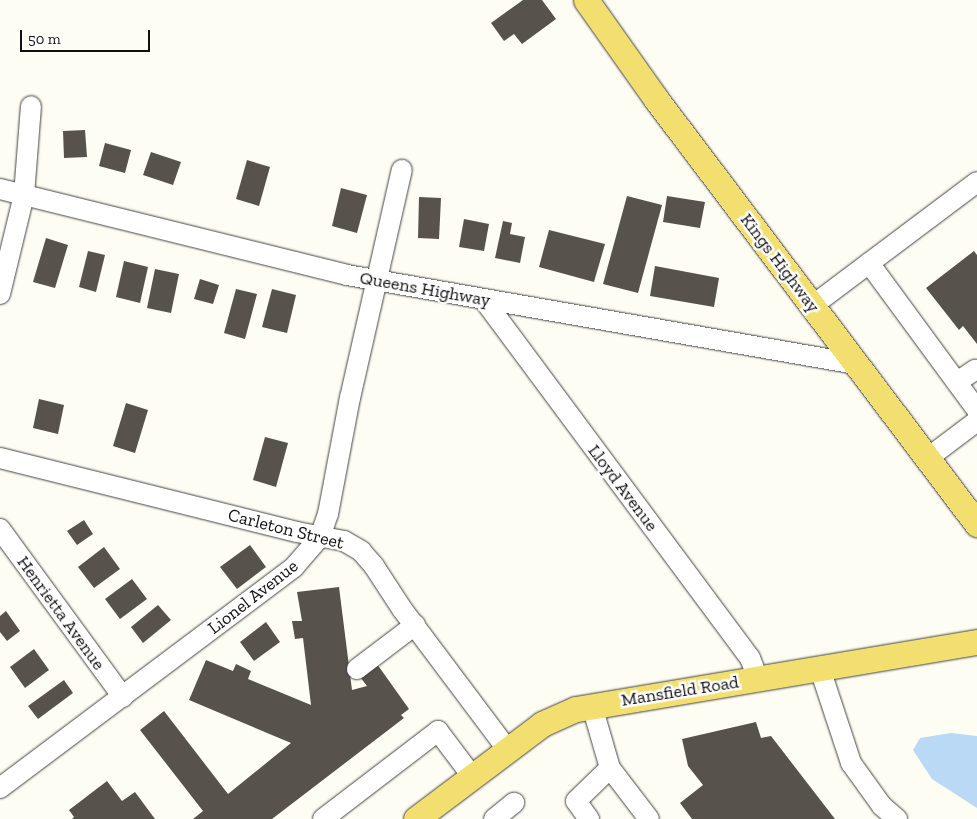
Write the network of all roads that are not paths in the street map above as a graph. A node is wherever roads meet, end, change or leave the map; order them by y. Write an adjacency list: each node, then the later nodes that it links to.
1 (593, 4): 11 (main road, Kings Highway)
2 (31, 106): 6 (street)
3 (402, 170): 8 (street, Lionel Avenue)
4 (0, 189): 6 (street, Queens Highway)
5 (974, 190): 7 (street)
6 (24, 195): 8 (street, Queens Highway); 9 (street)
7 (869, 263): 11 (street); 14 (street)
8 (378, 282): 10 (street, Queens Highway); 21 (street, Lionel Avenue)
9 (0, 294)
10 (484, 300): 12 (street, Queens Highway); 26 (street, Lloyd Avenue)
11 (812, 306): 12 (main road, Kings Highway)
12 (856, 364): 18 (main road, Kings Highway)
13 (975, 370): 14 (street)
14 (957, 382): 15 (street)
15 (977, 410)
16 (977, 421): 18 (street)
17 (0, 458): 21 (street, Carleton Street)
18 (928, 458): 19 (main road, Kings Highway)
19 (977, 524)
20 (0, 529): 27 (street, Henrietta Avenue)
21 (320, 536): 22 (street, Carleton Street); 27 (street, Lionel Avenue)
22 (415, 625): 24 (street); 29 (street, Carleton Street)
23 (977, 642): 25 (main road, Mansfield Road)
24 (357, 669)
25 (820, 669): 26 (main road, Mansfield Road); 39 (street)
26 (758, 679): 28 (main road, Mansfield Road)
27 (123, 697): 32 (street, Lionel Avenue)
28 (592, 706): 29 (main road, Mansfield Road); 30 (street)
29 (507, 749): 31 (main road, Mansfield Road)
30 (610, 768): 37 (street); 38 (street)
31 (472, 776): 34 (main road, Mansfield Road); 35 (street)
32 (0, 788)
33 (514, 803): 36 (street)
34 (428, 816)
35 (323, 819)
36 (494, 819)
37 (589, 819)
38 (649, 819)
39 (897, 819)

